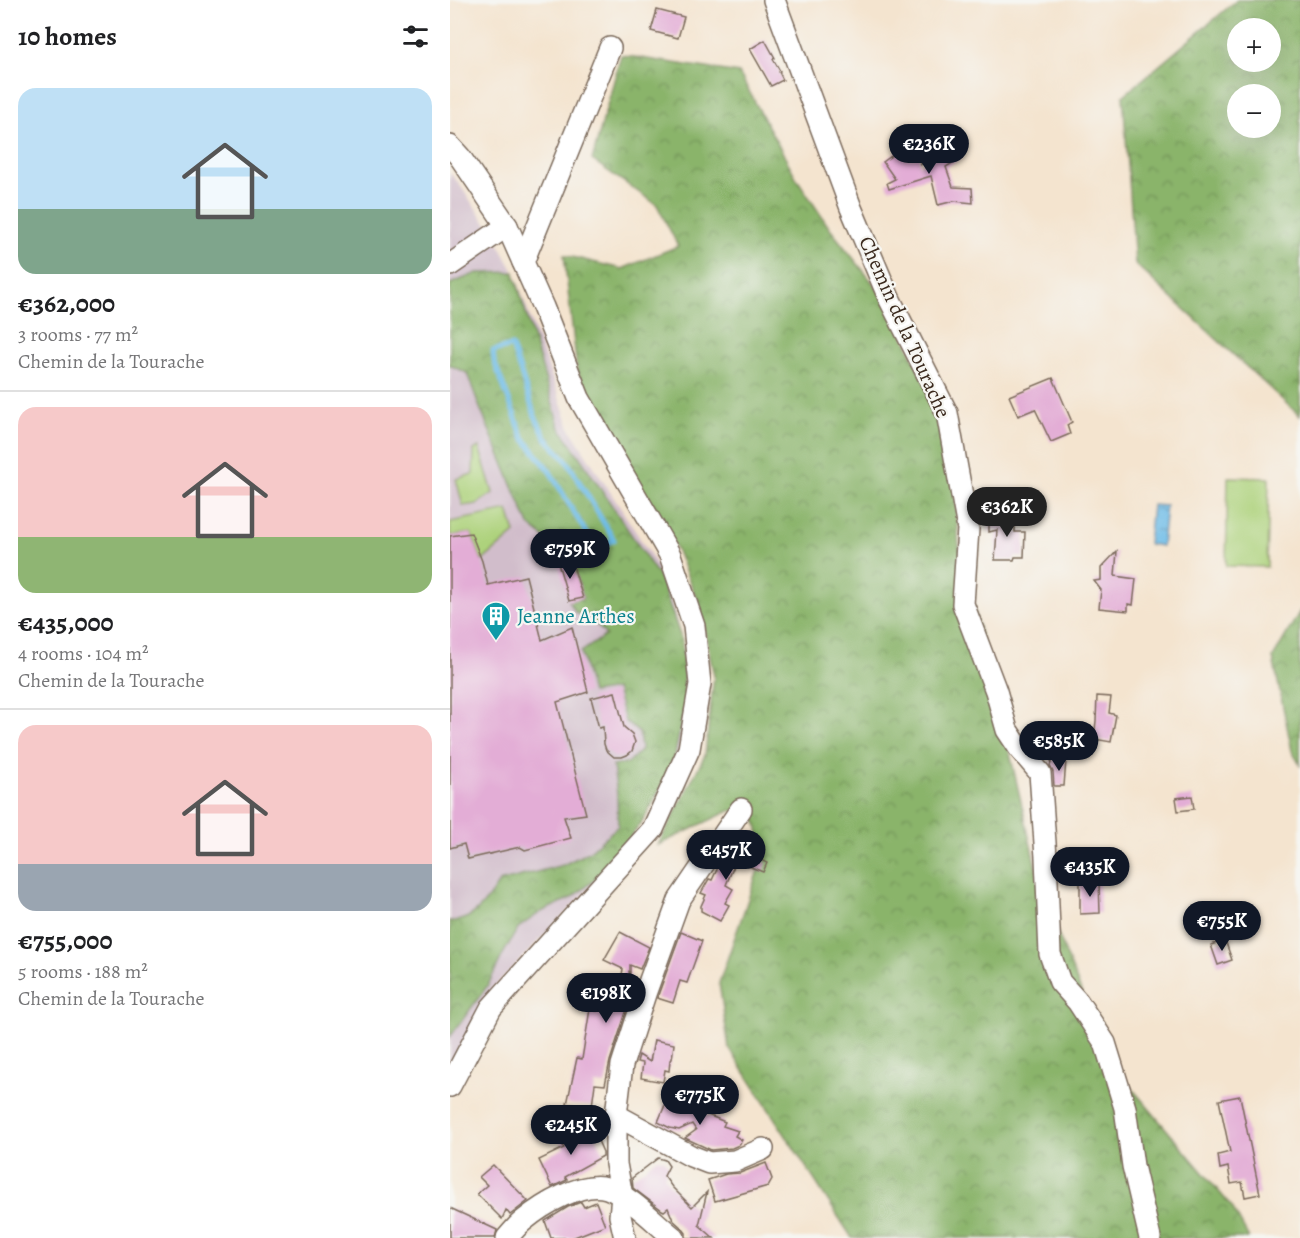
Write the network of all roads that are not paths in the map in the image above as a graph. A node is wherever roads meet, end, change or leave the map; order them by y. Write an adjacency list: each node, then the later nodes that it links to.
1 (774, 0): 15 (street, Chemin de la Tourache)
2 (610, 48): 5 (street)
3 (450, 146): 4 (street)
4 (507, 226): 5 (street); 6 (street)
5 (523, 262): 8 (street)
6 (450, 266)
7 (741, 809): 9 (street)
8 (450, 1086)
9 (616, 1115): 10 (street); 11 (street)
10 (762, 1149)
11 (622, 1196): 12 (street); 13 (street); 14 (street)
12 (507, 1238)
13 (625, 1238)
14 (674, 1238)
15 (1150, 1238)

